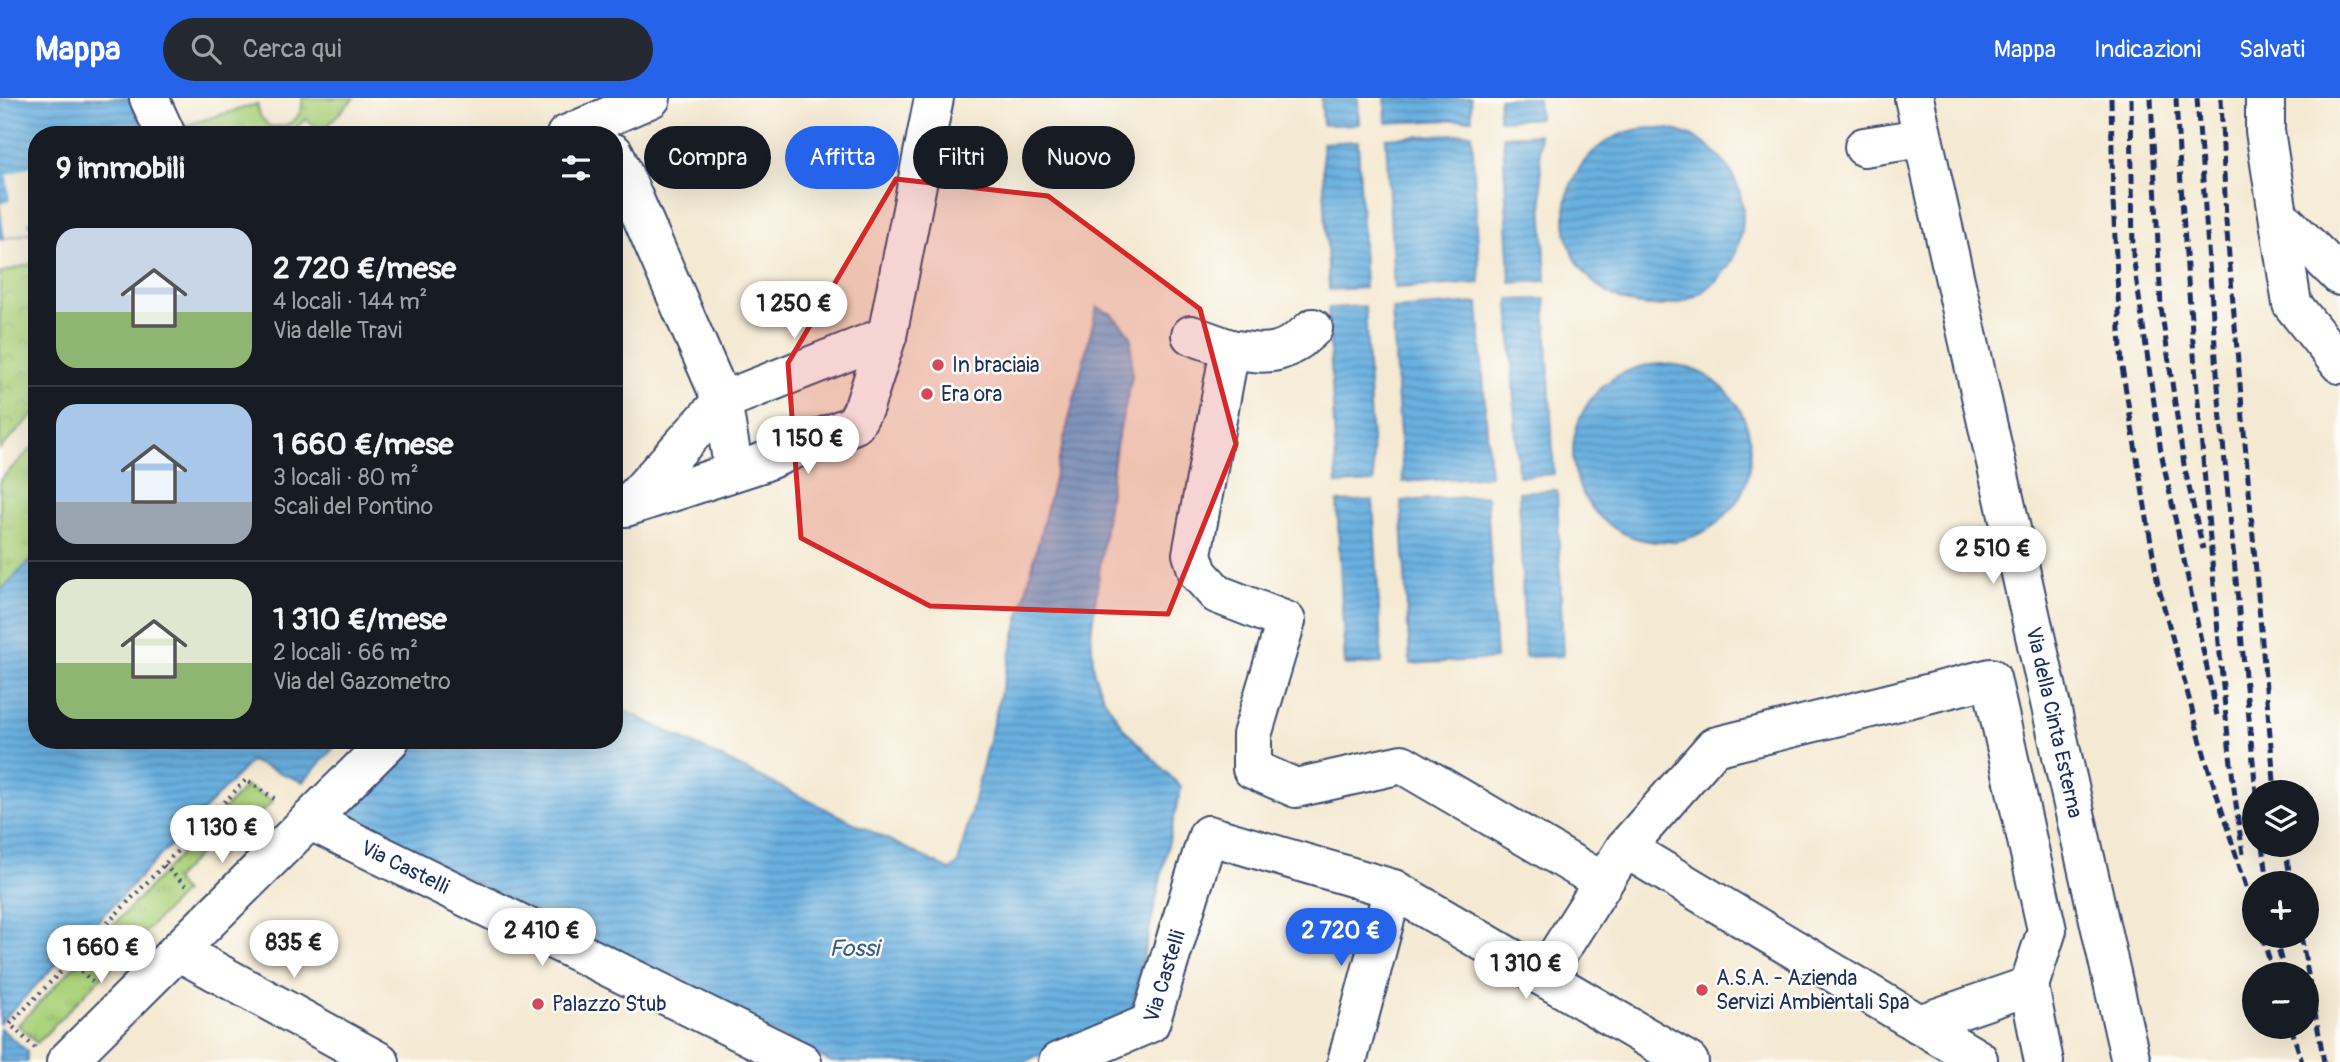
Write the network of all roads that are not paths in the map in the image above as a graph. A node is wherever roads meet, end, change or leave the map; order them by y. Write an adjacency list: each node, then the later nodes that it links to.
1 (149, 98): 6 (street)
2 (650, 98): 7 (street)
3 (934, 98): 15 (street)
4 (1914, 98): 8 (street, Via della Cinta Esterna)
5 (2265, 98): 11 (street)
6 (162, 126)
7 (600, 126)
8 (1922, 138): 9 (street); 41 (street, Via della Cinta Esterna)
9 (1864, 147)
10 (623, 186): 18 (street)
11 (2280, 218): 12 (street); 17 (street)
12 (2340, 276)
13 (1313, 328): 16 (street)
14 (1191, 335): 16 (street)
15 (887, 336): 18 (street); 19 (street)
16 (1230, 349): 25 (street)
17 (2340, 364)
18 (722, 401): 19 (street); 20 (street)
19 (734, 471): 21 (street)
20 (623, 505)
21 (623, 508)
22 (381, 749): 23 (street)
23 (314, 815): 27 (street); 34 (street, Via Castelli)
24 (1625, 848): 25 (street); 29 (street); 31 (street)
25 (1602, 882): 28 (street)
26 (1393, 889): 28 (street); 30 (street, Via Castelli); 37 (street)
27 (178, 951): 32 (street); 33 (street)
28 (1543, 976): 38 (street)
29 (2029, 986): 31 (street); 40 (street)
30 (1150, 1023): 35 (street, Via Castelli); 36 (street)
31 (1919, 1024): 39 (street)
32 (53, 1057)
33 (380, 1062)
34 (802, 1062)
35 (1058, 1062)
36 (1137, 1062)
37 (1347, 1062)
38 (1689, 1062)
39 (1978, 1062)
40 (2044, 1062)
41 (2131, 1062)

